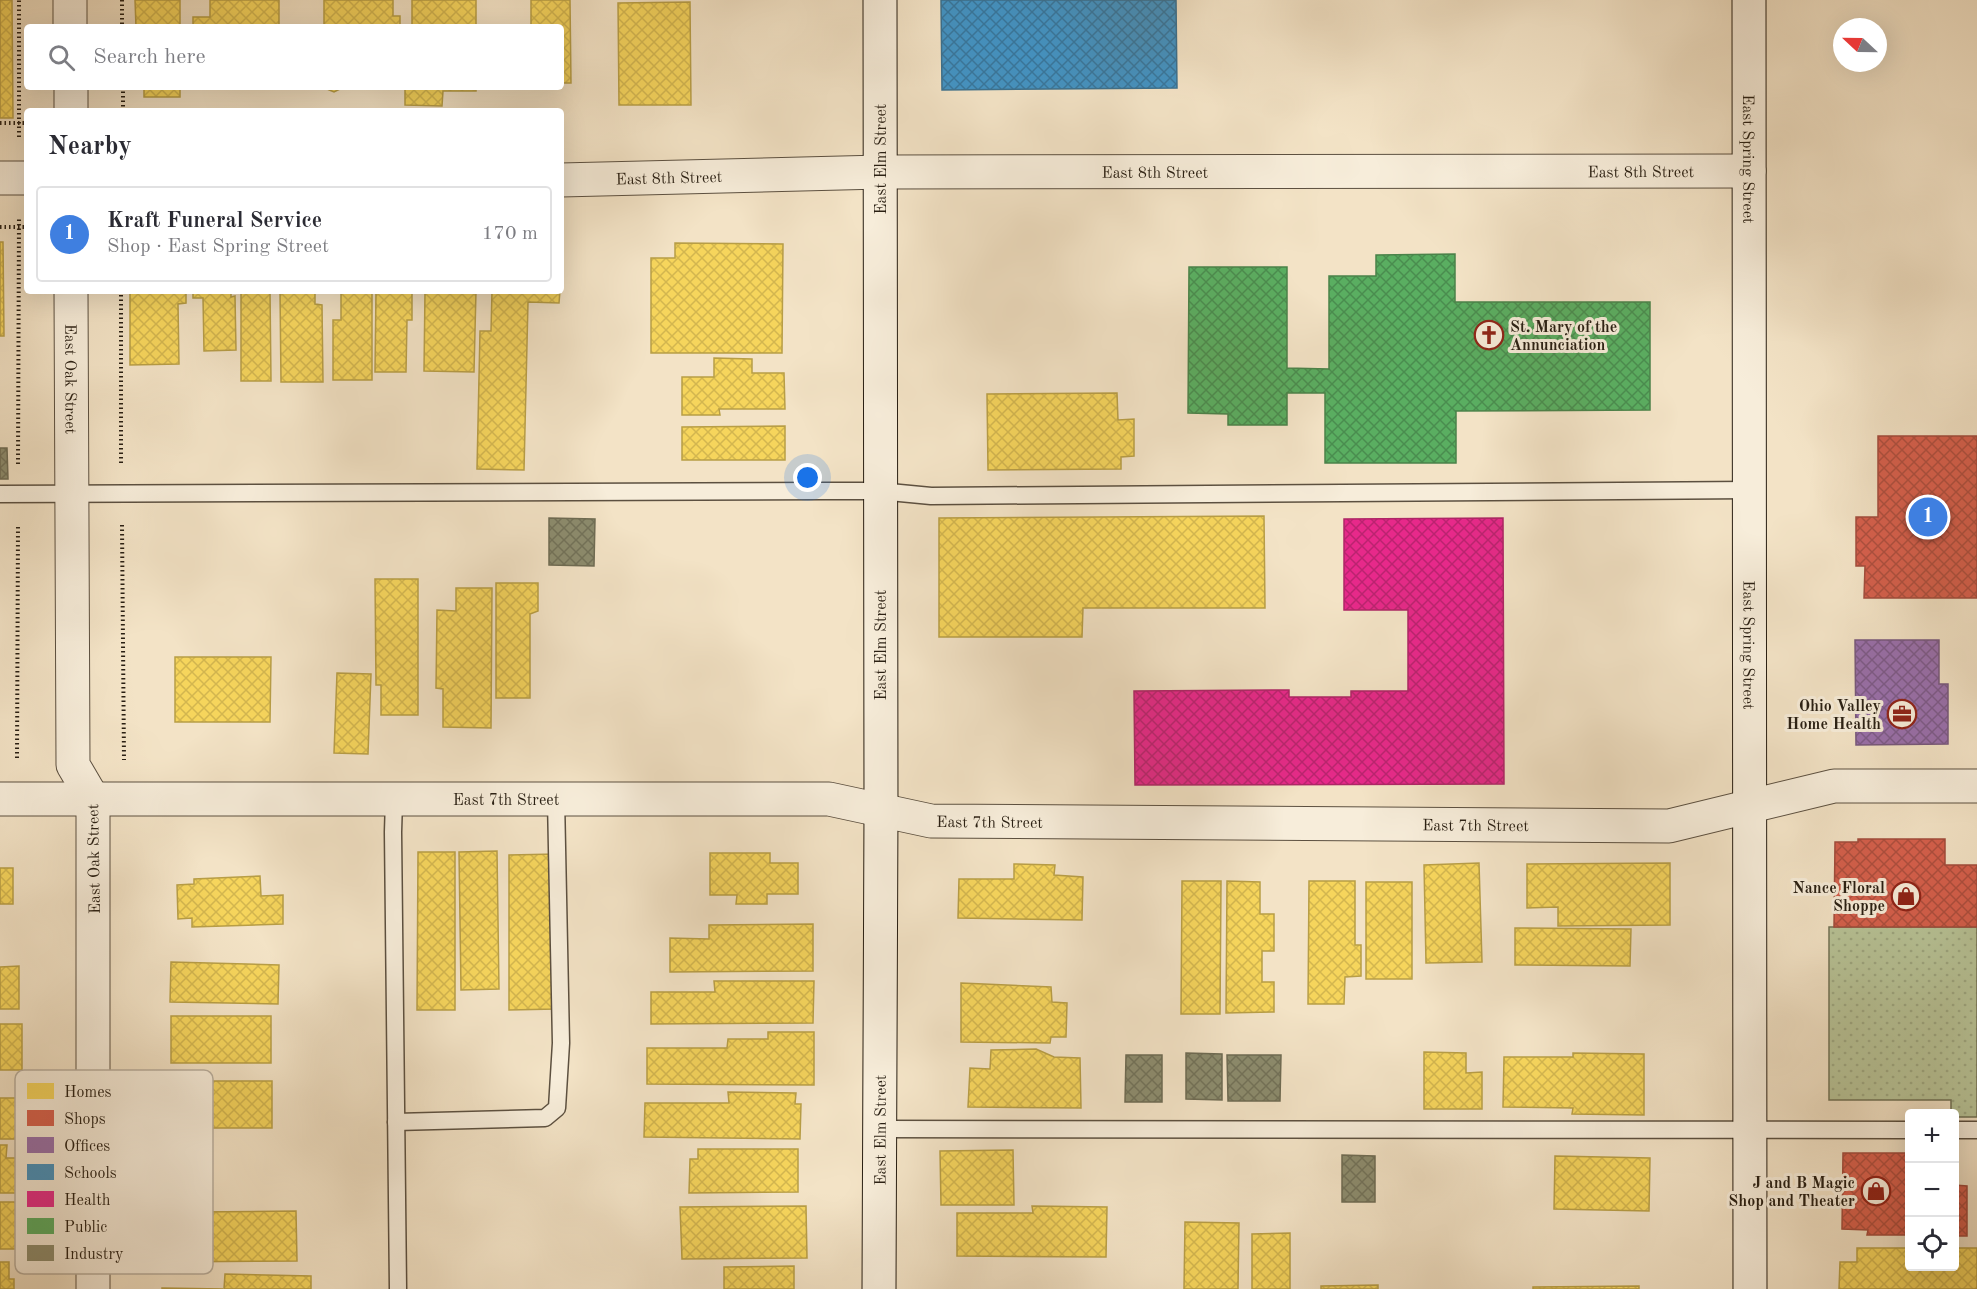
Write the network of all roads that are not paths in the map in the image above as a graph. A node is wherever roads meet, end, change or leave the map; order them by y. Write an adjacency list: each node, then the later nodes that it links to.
1 (70, 0): 4 (street)
2 (880, 0): 8 (street, East Elm Street)
3 (1749, 0): 7 (street, East Spring Street)
4 (70, 24)
5 (71, 90): 6 (street)
6 (71, 108)
7 (1749, 171): 8 (street, East 8th Street); 13 (street, East Spring Street)
8 (880, 172): 11 (street, East 8th Street); 14 (street, East Elm Street)
9 (0, 178): 10 (street)
10 (24, 178)
11 (564, 180)
12 (71, 294): 16 (street, East Oak Street)
13 (1749, 490): 14 (lane); 22 (street, East Spring Street)
14 (879, 491): 16 (lane); 23 (street, East Elm Street)
15 (0, 494): 16 (lane)
16 (72, 494): 19 (street, East Oak Street)
17 (1977, 786): 22 (street, East 7th Street)
18 (0, 799): 19 (street, East 7th Street)
19 (93, 799): 21 (street, East 7th Street); 24 (street, East Oak Street)
20 (556, 799): 21 (street, East 7th Street); 23 (street, East 7th Street); 25 (lane)
21 (394, 800): 25 (lane)
22 (1750, 807): 23 (street, East 7th Street); 30 (street, East Spring Street)
23 (881, 810): 26 (street, East Elm Street)
24 (93, 1070)
25 (396, 1122): 31 (lane)
26 (879, 1129): 30 (lane); 32 (street, East Elm Street)
27 (1905, 1130): 30 (lane)
28 (1959, 1130): 29 (lane)
29 (1977, 1130)
30 (1750, 1131): 33 (street, East Spring Street)
31 (398, 1289)
32 (879, 1289)
33 (1750, 1289)

